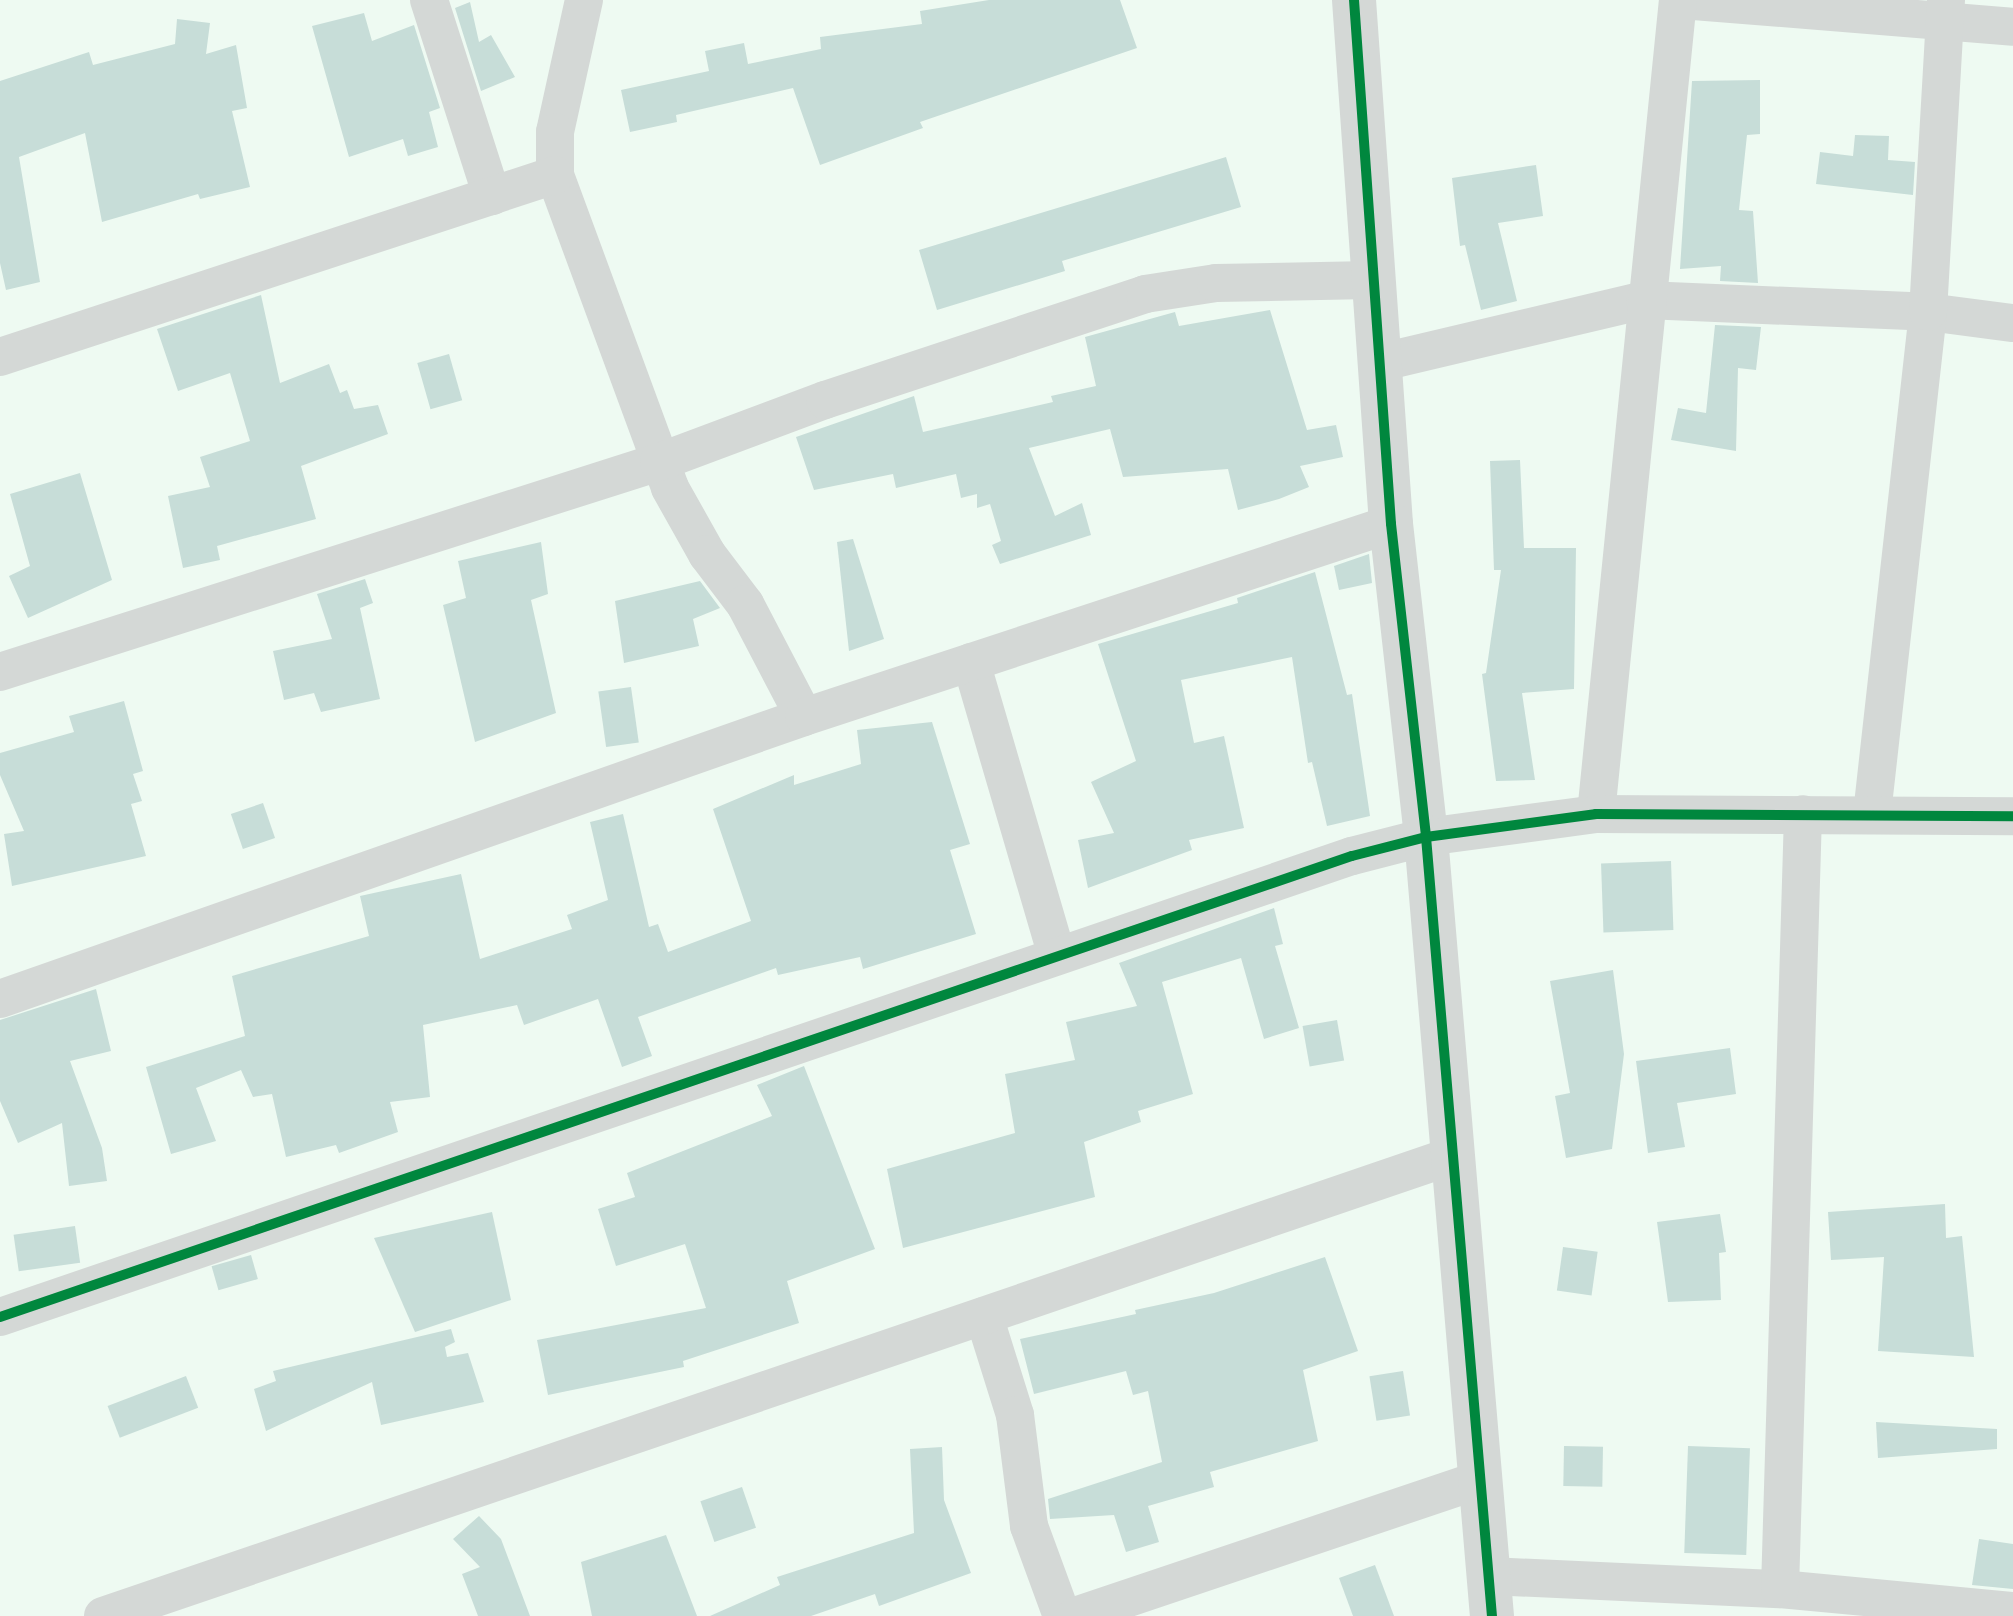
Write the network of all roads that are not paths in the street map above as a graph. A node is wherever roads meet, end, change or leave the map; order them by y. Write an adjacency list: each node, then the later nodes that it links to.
1 (429, 0): 8 (street)
2 (584, 0): 7 (street)
3 (1354, 0): 9 (street)
4 (1679, 0): 5 (street); 10 (street)
5 (1945, 10): 6 (street); 11 (street)
6 (2013, 27)
7 (555, 175): 8 (street); 15 (street)
8 (492, 196): 13 (street)
9 (1371, 280): 14 (street); 15 (street)
10 (1645, 300): 11 (street); 14 (street); 20 (street)
11 (1928, 312): 12 (street); 22 (street)
12 (2013, 323)
13 (0, 357)
14 (1378, 363): 16 (street)
15 (659, 462): 18 (street); 19 (street)
16 (1391, 524): 17 (street); 24 (street)
17 (971, 662): 19 (street); 25 (street)
18 (0, 672)
19 (804, 717): 26 (street)
20 (1596, 814): 21 (street); 24 (street)
21 (1803, 814): 22 (street); 31 (street)
22 (1872, 814): 23 (street)
23 (2013, 816)
24 (1426, 837): 25 (street); 27 (street)
25 (1057, 956): 29 (street)
26 (0, 999)
27 (1455, 1155): 28 (street); 30 (street)
28 (984, 1316): 34 (street); 35 (street)
29 (0, 1317)
30 (1480, 1480): 32 (street); 36 (street)
31 (1780, 1589): 32 (street); 33 (street)
32 (1491, 1596)
33 (2013, 1611)
34 (103, 1616)
35 (1062, 1616)
36 (1075, 1616)

